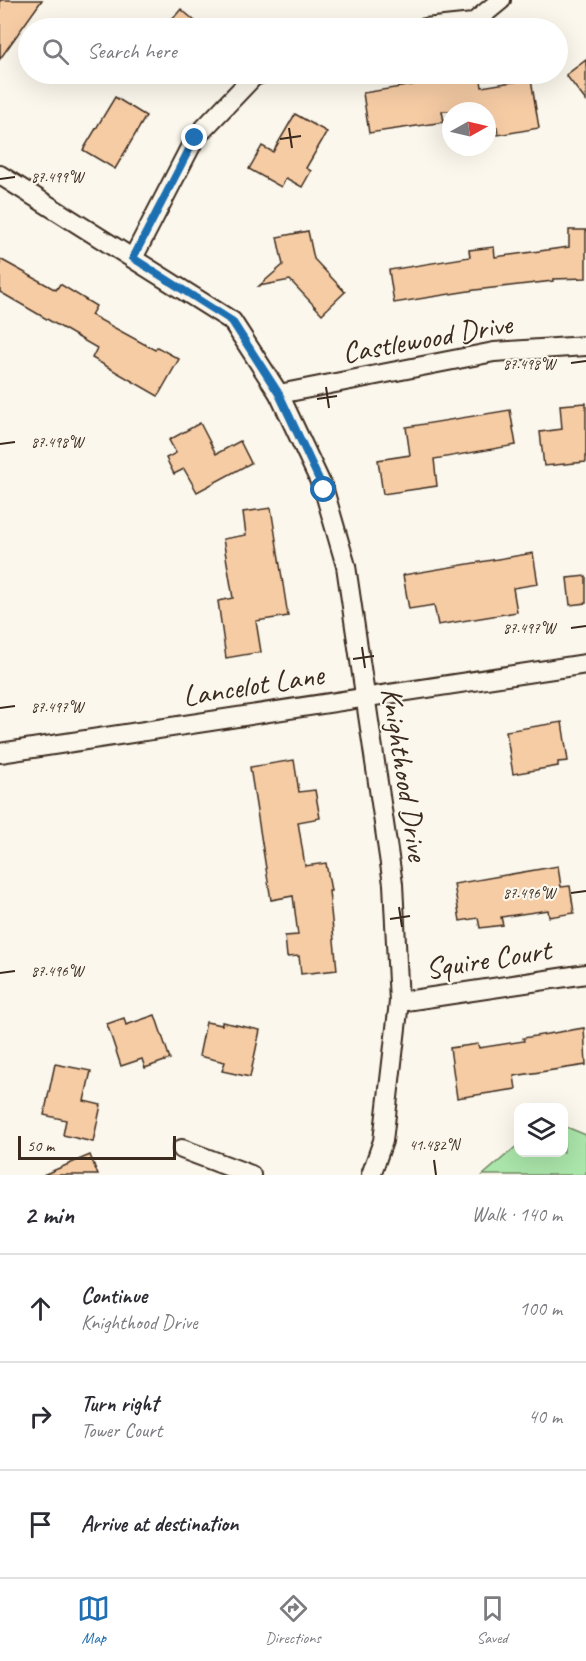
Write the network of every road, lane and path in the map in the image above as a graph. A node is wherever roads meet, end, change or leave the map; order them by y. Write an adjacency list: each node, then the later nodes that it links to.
1 (501, 0): 2 (street)
2 (479, 18)
3 (246, 84): 5 (street)
4 (0, 175): 5 (street, Knighthood Drive)
5 (133, 258): 7 (street, Knighthood Drive)
6 (586, 346): 7 (street, Castlewood Drive)
7 (279, 394): 9 (street, Knighthood Drive)
8 (586, 664): 9 (street, Lancelot Lane)
9 (364, 697): 10 (street, Lancelot Lane); 12 (street, Knighthood Drive)
10 (0, 753)
11 (586, 974): 12 (street, Squire Court)
12 (399, 1002): 15 (street, Knighthood Drive)
13 (182, 1149): 14 (street)
14 (251, 1175)
15 (371, 1175)

